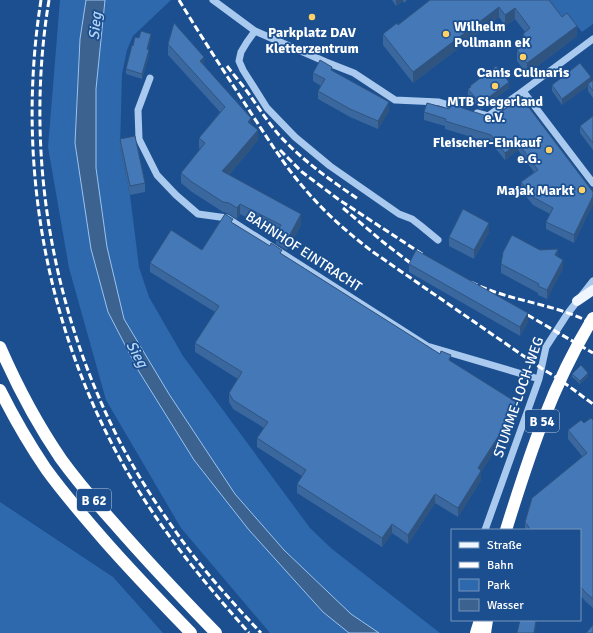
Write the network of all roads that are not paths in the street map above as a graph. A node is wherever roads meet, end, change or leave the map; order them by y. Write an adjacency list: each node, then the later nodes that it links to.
1 (213, 0): 2 (street)
2 (255, 31): 5 (street); 7 (street)
3 (593, 39): 5 (street)
4 (150, 78): 13 (street, BAHNHOF EINTRACHT)
5 (523, 91): 6 (street)
6 (593, 183)
7 (438, 240)
8 (593, 282): 10 (street, STUMME-LOCH-WEG)
9 (593, 290): 10 (main road)
10 (577, 301): 13 (street, STUMME-LOCH-WEG)
11 (593, 318): 16 (highway, B 54, bridge)
12 (0, 347): 21 (highway, B 62)
13 (539, 379): 15 (street, STUMME-LOCH-WEG)
14 (0, 390): 20 (highway, B 62)
15 (485, 529)
16 (506, 529)
17 (475, 621): 23 (street)
18 (480, 621): 22 (highway, bridge)
19 (487, 621): 24 (highway)
20 (191, 633)
21 (216, 633)
22 (476, 633)
23 (480, 633)
24 (486, 633)

